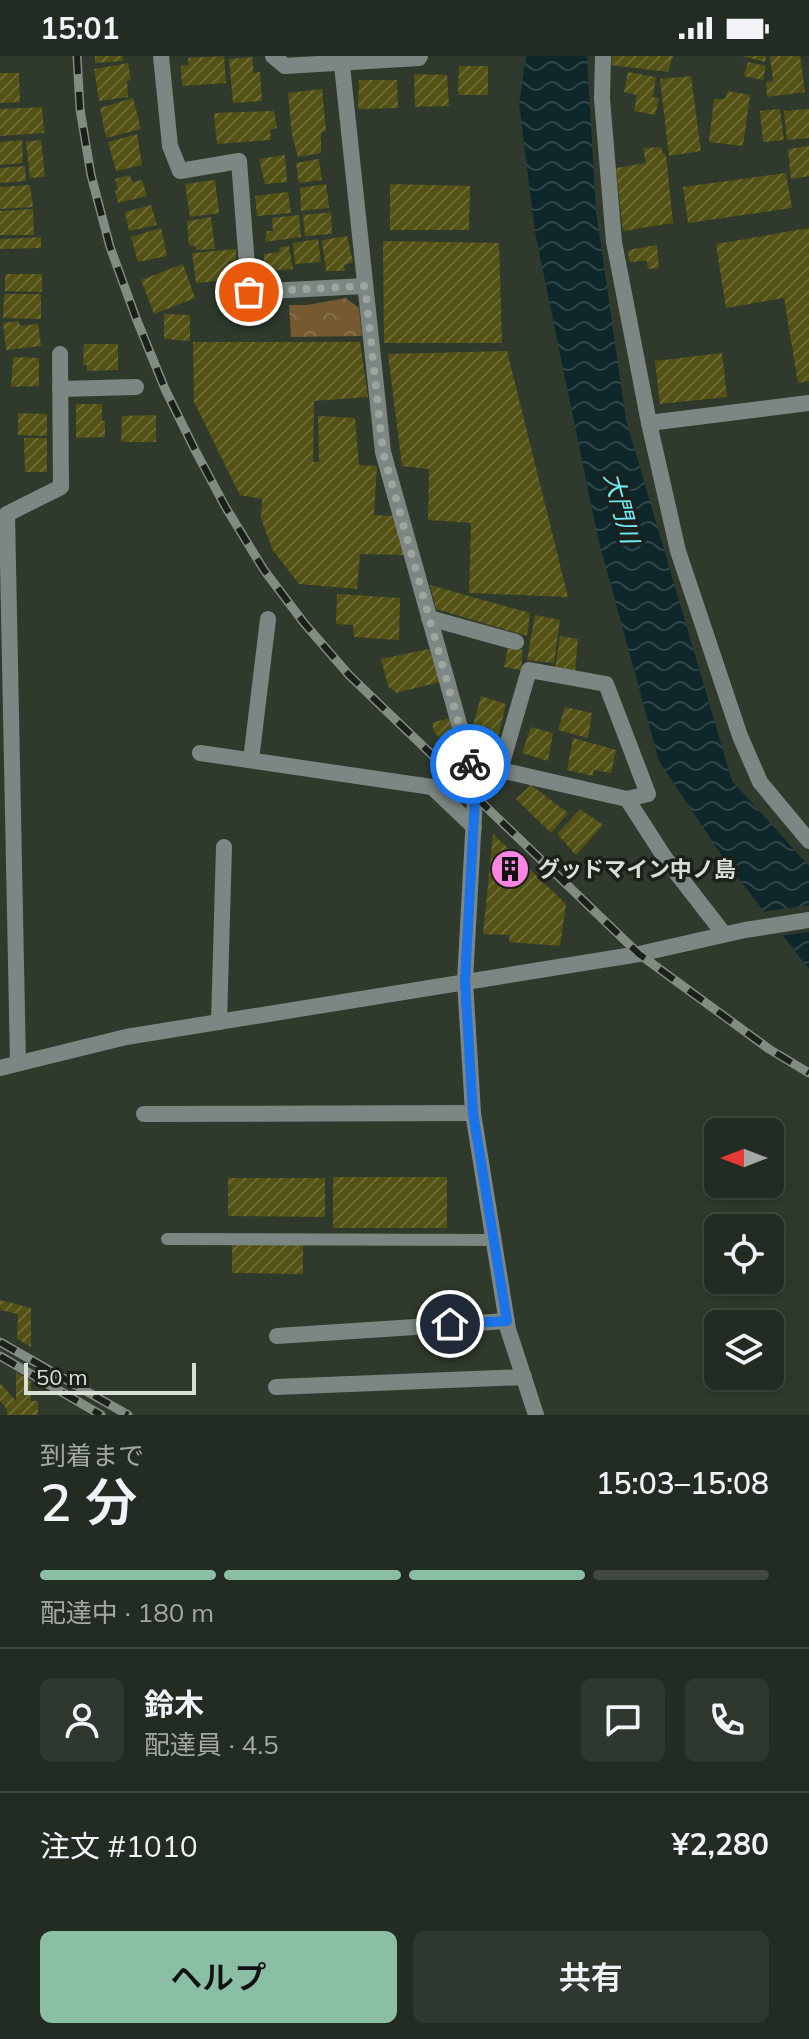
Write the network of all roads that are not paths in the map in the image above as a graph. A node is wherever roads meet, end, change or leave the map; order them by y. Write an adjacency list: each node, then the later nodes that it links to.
1 (161, 56): 6 (street)
2 (273, 56): 5 (street)
3 (420, 56): 5 (street)
4 (603, 56): 11 (street)
5 (341, 59): 6 (street)
6 (365, 286): 12 (street)
7 (60, 354): 9 (street)
8 (136, 387): 9 (street)
9 (60, 389): 15 (street)
10 (809, 403): 11 (street)
11 (649, 423): 22 (street)
12 (429, 618): 14 (street); 18 (street)
13 (268, 619): 17 (street)
14 (516, 642)
15 (5, 692): 28 (street)
16 (200, 753): 17 (street)
17 (251, 760): 21 (street)
18 (470, 763): 19 (street); 21 (street)
19 (500, 770): 20 (street); 20 (street)
20 (627, 799): 25 (street)
21 (474, 827): 26 (street)
22 (809, 841)
23 (224, 847): 27 (street)
24 (809, 920): 25 (street)
25 (724, 934): 26 (street)
26 (465, 981): 27 (street); 30 (street)
27 (219, 1022): 28 (street)
28 (18, 1063): 29 (street)
29 (0, 1068)
30 (473, 1113): 31 (street); 33 (street)
31 (144, 1114)
32 (167, 1239): 33 (lane)
33 (494, 1240): 34 (street)
34 (507, 1321): 35 (street); 36 (street)
35 (277, 1336)
36 (524, 1377): 37 (street); 38 (street)
37 (276, 1387)
38 (536, 1415)

